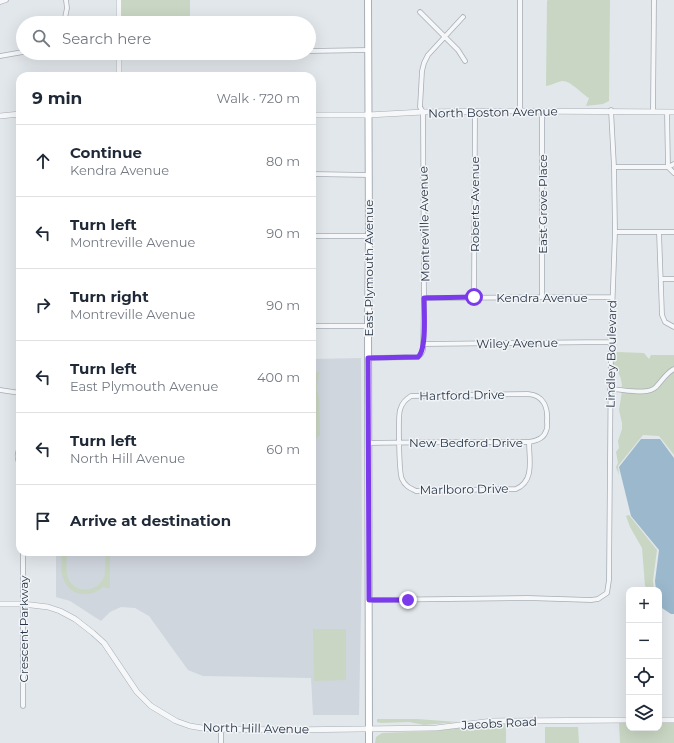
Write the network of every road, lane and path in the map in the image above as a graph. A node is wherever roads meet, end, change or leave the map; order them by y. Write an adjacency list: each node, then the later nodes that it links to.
1 (6, 0): 7 (street)
2 (66, 0): 9 (street)
3 (119, 0): 10 (street)
4 (368, 0): 13 (main road, East Plymouth Avenue)
5 (520, 0): 22 (street)
6 (654, 0): 21 (street)
7 (0, 2)
8 (420, 12): 12 (street)
9 (66, 16)
10 (119, 16)
11 (463, 17): 12 (street, Montreville Avenue)
12 (445, 37): 18 (street); 24 (street, Montreville Avenue)
13 (368, 50): 14 (street); 30 (main road, East Plymouth Avenue)
14 (316, 51)
15 (16, 53): 16 (street)
16 (0, 56)
17 (119, 60): 19 (street)
18 (465, 61)
19 (120, 72)
20 (611, 110): 21 (street, North Boston Avenue); 23 (street, North Boston Avenue); 34 (street, Lindley Boulevard)
21 (653, 110): 26 (street, North Boston Avenue)
22 (520, 111): 23 (street, North Boston Avenue); 25 (street, North Boston Avenue)
23 (542, 111): 47 (street, East Grove Place)
24 (423, 112): 25 (street, North Boston Avenue); 30 (street, North Boston Avenue); 48 (street, Montreville Avenue)
25 (475, 112): 46 (street, Roberts Avenue)
26 (667, 112): 27 (street, North Boston Avenue); 33 (street)
27 (674, 112)
28 (16, 114): 31 (street)
29 (316, 115): 30 (street, North Boston Avenue)
30 (368, 115): 37 (main road, East Plymouth Avenue)
31 (0, 116)
32 (674, 164): 33 (street)
33 (668, 166): 34 (street); 35 (street)
34 (614, 167): 38 (street, Lindley Boulevard)
35 (674, 173)
36 (316, 174): 37 (street)
37 (368, 175): 42 (main road, East Plymouth Avenue)
38 (615, 232): 39 (street); 45 (street, Lindley Boulevard)
39 (659, 232): 40 (street); 43 (street)
40 (674, 232)
41 (316, 236): 42 (street)
42 (369, 236): 50 (main road, East Plymouth Avenue)
43 (660, 279): 44 (street); 51 (street)
44 (674, 279)
45 (612, 296): 47 (street, Kendra Avenue); 52 (street, Lindley Boulevard)
46 (474, 297): 47 (street, Kendra Avenue); 48 (street, Kendra Avenue)
47 (542, 297)
48 (424, 298): 53 (street, Montreville Avenue)
49 (316, 326): 50 (street)
50 (368, 326): 54 (main road, East Plymouth Avenue)
51 (674, 327)
52 (611, 342): 53 (street, Wiley Avenue); 56 (street, Lindley Boulevard)
53 (424, 344): 54 (street)
54 (368, 358): 62 (main road, East Plymouth Avenue)
55 (674, 369): 56 (street)
56 (610, 389): 64 (street, Lindley Boulevard)
57 (0, 390): 58 (street)
58 (16, 392)
59 (547, 419): 60 (street, Hartford Drive); 61 (street, New Bedford Drive)
60 (400, 442): 61 (street, New Bedford Drive); 61 (street, Marlboro Drive); 62 (street, New Bedford Drive)
61 (529, 442)
62 (369, 443): 64 (main road, East Plymouth Avenue)
63 (23, 556): 66 (street, Crescent Parkway)
64 (369, 600): 71 (main road, East Plymouth Avenue)
65 (0, 604): 66 (street, North Hill Avenue)
66 (23, 604): 67 (street, Crescent Parkway); 72 (street, North Hill Avenue)
67 (23, 706)
68 (626, 720): 71 (street, Jacobs Road)
69 (662, 720): 70 (street)
70 (674, 720)
71 (369, 728): 72 (street, North Hill Avenue); 74 (main road, East Plymouth Avenue)
72 (221, 730): 73 (street)
73 (221, 743)
74 (369, 743)

